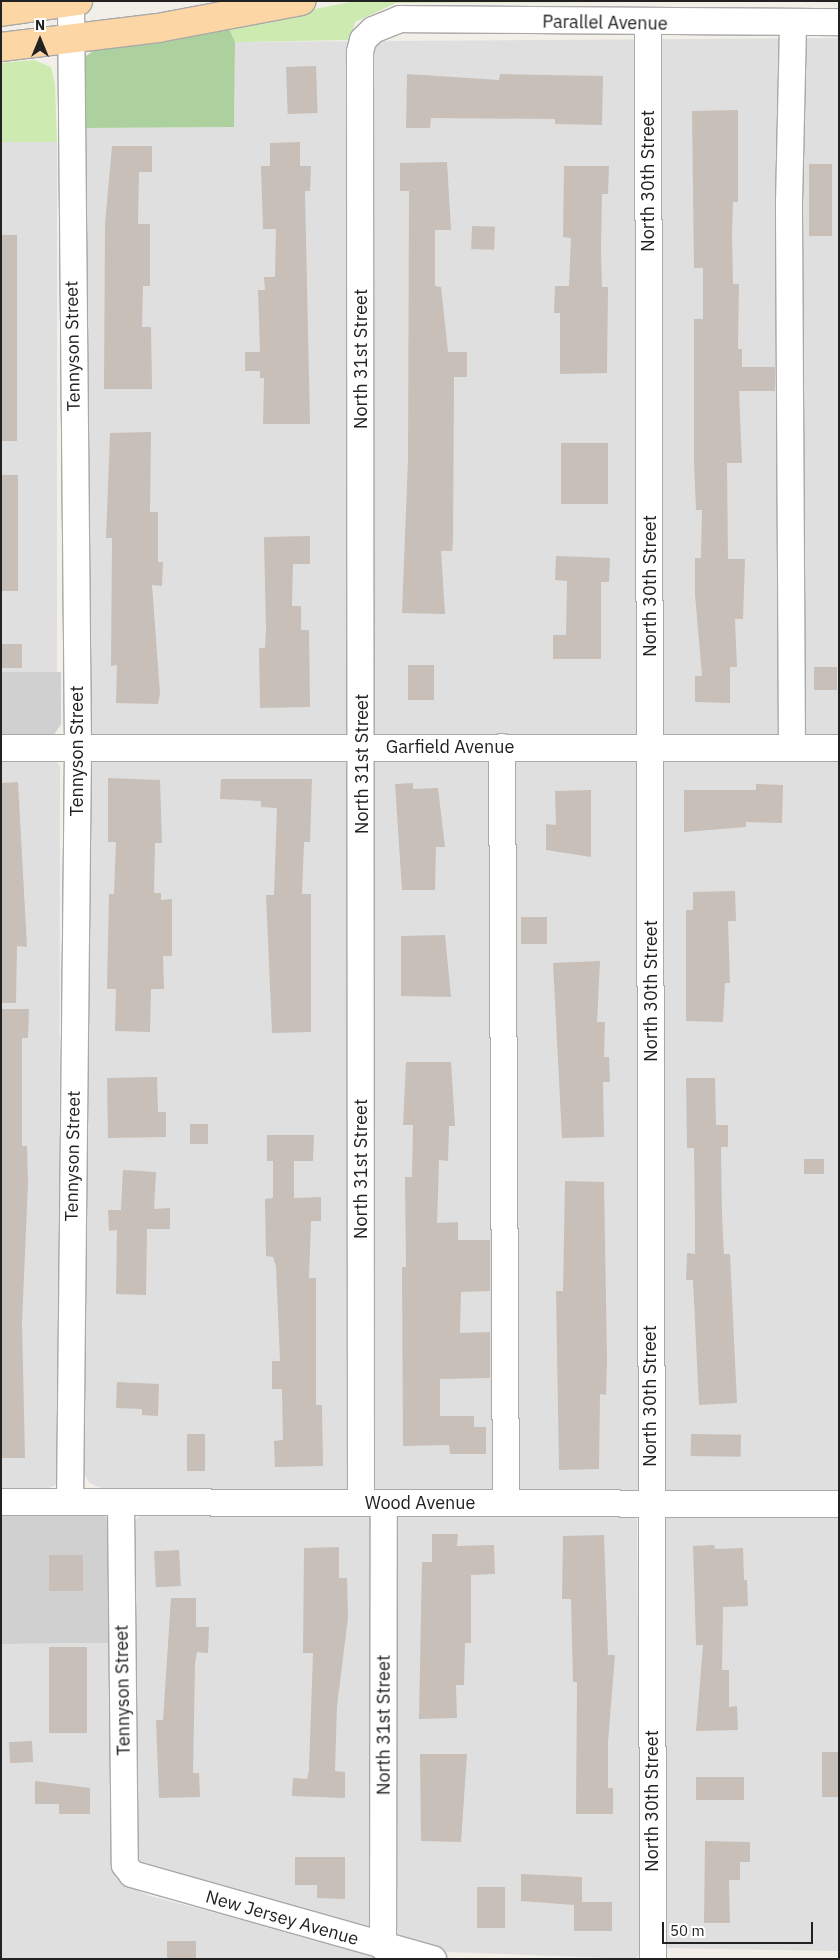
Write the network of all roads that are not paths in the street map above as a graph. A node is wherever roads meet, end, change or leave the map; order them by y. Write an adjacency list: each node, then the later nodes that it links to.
1 (301, 1): 8 (main road)
2 (73, 2): 3 (main road); 8 (street, Tennyson Street)
3 (1, 12)
4 (839, 22): 5 (street, Parallel Avenue)
5 (793, 23): 6 (street, Parallel Avenue); 15 (street)
6 (648, 24): 7 (street, Parallel Avenue); 14 (street, North 30th Street)
7 (373, 30): 10 (street, North 31st Street)
8 (69, 41): 9 (main road); 11 (street, Tennyson Street)
9 (1, 47)
10 (362, 746): 11 (street, Garfield Avenue); 12 (street, Garfield Avenue); 20 (street, North 31st Street)
11 (78, 747): 13 (street, Garfield Avenue); 18 (street, Tennyson Street)
12 (502, 747): 14 (street, Garfield Avenue); 21 (street)
13 (1, 748)
14 (651, 748): 15 (street, Garfield Avenue); 22 (street, North 30th Street)
15 (792, 748): 16 (street, Garfield Avenue)
16 (839, 748)
17 (1, 1502): 18 (street, Wood Avenue)
18 (70, 1502): 19 (street, Wood Avenue)
19 (121, 1502): 20 (street, Wood Avenue); 24 (street, Tennyson Street)
20 (372, 1503): 21 (street, Wood Avenue); 25 (street, North 31st Street)
21 (506, 1503): 22 (street, Wood Avenue)
22 (650, 1503): 23 (street, Wood Avenue); 27 (street, North 30th Street)
23 (839, 1504)
24 (132, 1874): 25 (street, New Jersey Avenue)
25 (383, 1947): 26 (street, New Jersey Avenue)
26 (433, 1959)
27 (653, 1959)

